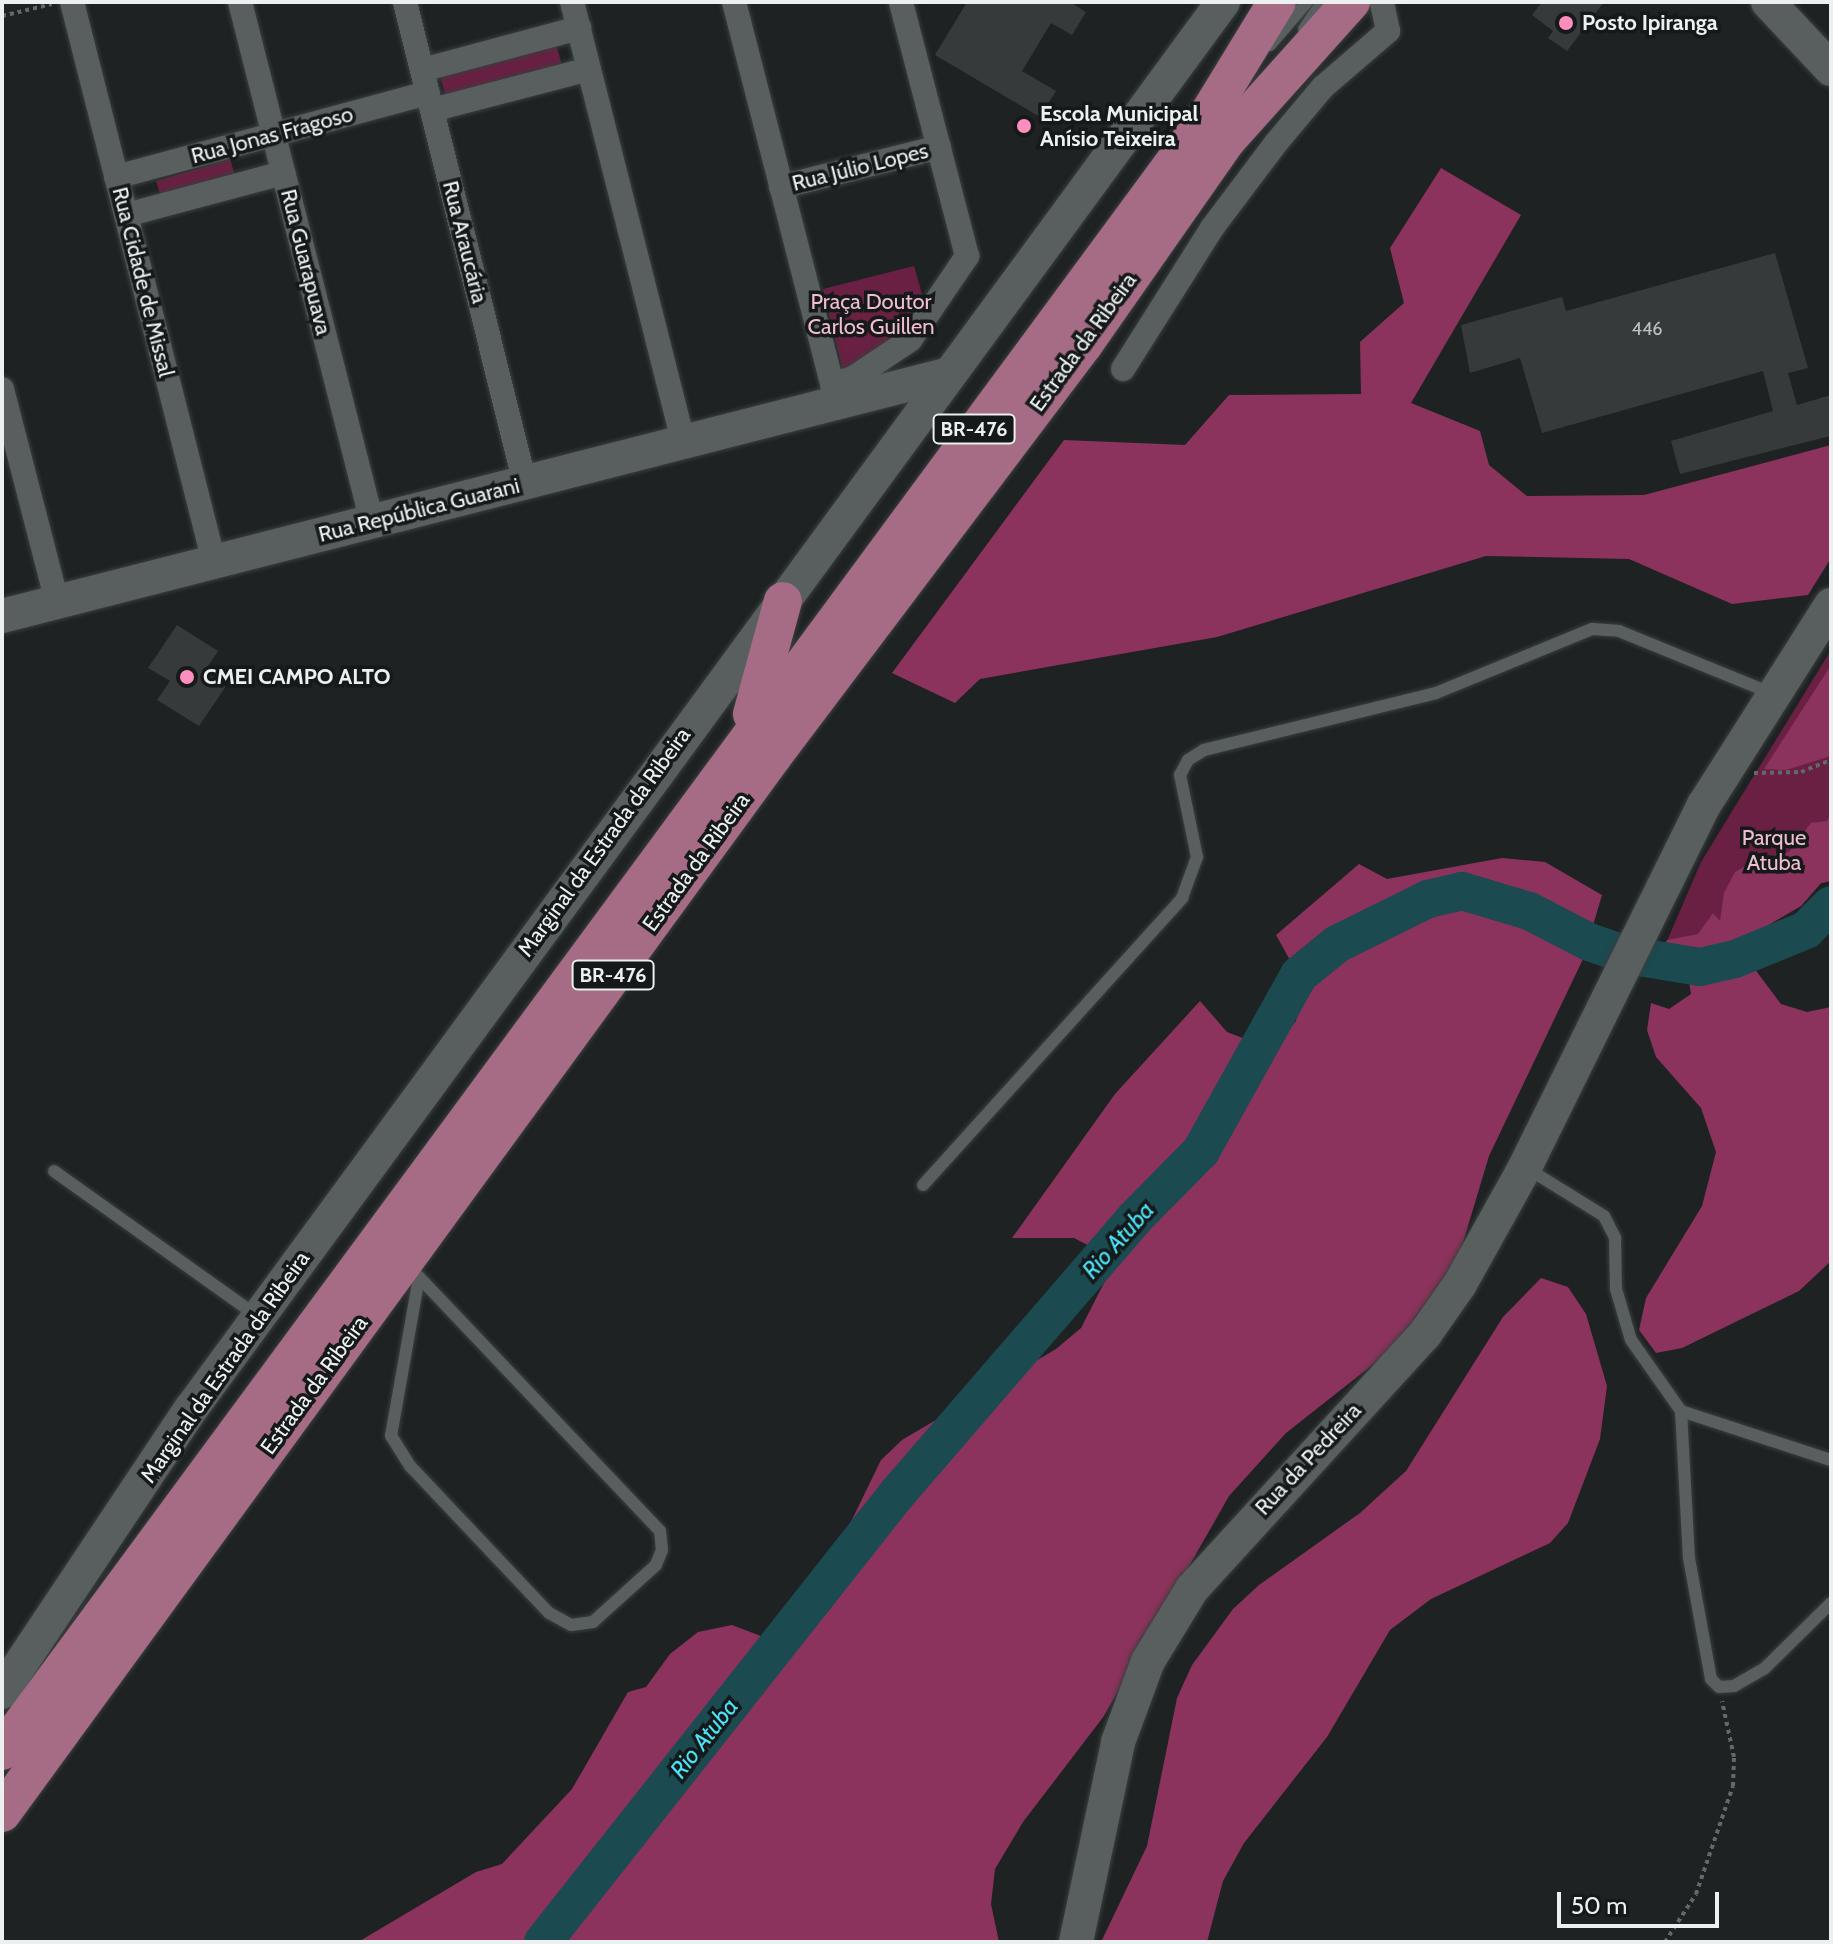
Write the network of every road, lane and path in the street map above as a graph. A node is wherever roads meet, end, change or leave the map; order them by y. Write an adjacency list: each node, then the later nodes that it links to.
1 (59, 2): 15 (path)
2 (72, 2): 23 (street, Rua Cidade de Missal)
3 (240, 2): 20 (street, Rua Guarapuava)
4 (405, 2): 18 (street, Rua Araucária)
5 (734, 2): 24 (street)
6 (901, 2): 21 (street)
7 (1223, 2): 27 (main road, Marginal da Estrada da Ribeira)
8 (1277, 2): 19 (main road, Estrada da Ribeira / BR-476)
9 (1307, 2): 19 (lane)
10 (1322, 2): 19 (lane)
11 (1351, 2): 19 (main road, Estrada da Ribeira)
12 (1382, 2): 26 (street)
13 (1768, 2): 17 (main road)
14 (578, 9): 16 (street); 18 (street)
15 (2, 16)
16 (589, 69): 18 (street, Rua Jonas Fragoso); 31 (street)
17 (1831, 69)
18 (428, 91): 20 (street, Rua Jonas Fragoso); 33 (street, Rua Araucária)
19 (1215, 132): 41 (main road, Estrada da Ribeira / BR-476); 47 (main road, Estrada da Ribeira / BR-476)
20 (274, 135): 22 (street, Rua Guarapuava); 23 (street, Rua Jonas Fragoso)
21 (939, 147): 24 (street, Rua Júlio Lopes); 29 (street)
22 (283, 173): 25 (street, Rua Jonas Fragoso); 34 (street, Rua Guarapuava)
23 (116, 177): 25 (street, Rua Cidade de Missal)
24 (781, 187): 29 (street)
25 (126, 215): 35 (street, Rua Cidade de Missal)
26 (1123, 369)
27 (949, 374): 29 (main road, Rua República Guarani); 32 (main road, Marginal da Estrada da Ribeira)
28 (2, 389): 30 (street)
29 (835, 394): 31 (main road, Rua República Guarani); 32 (main road, Rua República Guarani)
30 (9, 441): 37 (street)
31 (683, 442): 33 (main road, Rua República Guarani)
32 (891, 453): 36 (main road, Marginal da Estrada da Ribeira)
33 (525, 483): 34 (main road, Rua República Guarani)
34 (372, 522): 35 (main road, Rua República Guarani)
35 (214, 562): 37 (main road, Rua República Guarani)
36 (783, 601): 41 (main road); 48 (main road, Marginal da Estrada da Ribeira)
37 (57, 602): 39 (main road, Rua República Guarani)
38 (1831, 605): 40 (main road, Rua da Pedreira)
39 (2, 616)
40 (1774, 695): 43 (main road, Rua da Pedreira); 46 (lane)
41 (746, 736): 54 (main road, Estrada da Ribeira / BR-476)
42 (1831, 760): 43 (path)
43 (1724, 770): 44 (main road, Rua da Pedreira)
44 (1525, 1167): 49 (lane); 56 (main road, Rua da Pedreira)
45 (54, 1171): 48 (lane)
46 (923, 1185)
47 (411, 1269): 47 (lane); 55 (main road, Estrada da Ribeira / BR-476)
48 (259, 1317): 53 (main road, Marginal da Estrada da Ribeira)
49 (1681, 1411): 50 (lane); 52 (lane)
50 (1831, 1460)
51 (1831, 1603): 52 (lane)
52 (1719, 1687): 57 (path)
53 (2, 1692)
54 (2, 1751)
55 (2, 1813)
56 (1076, 1942)
57 (1665, 1942)

